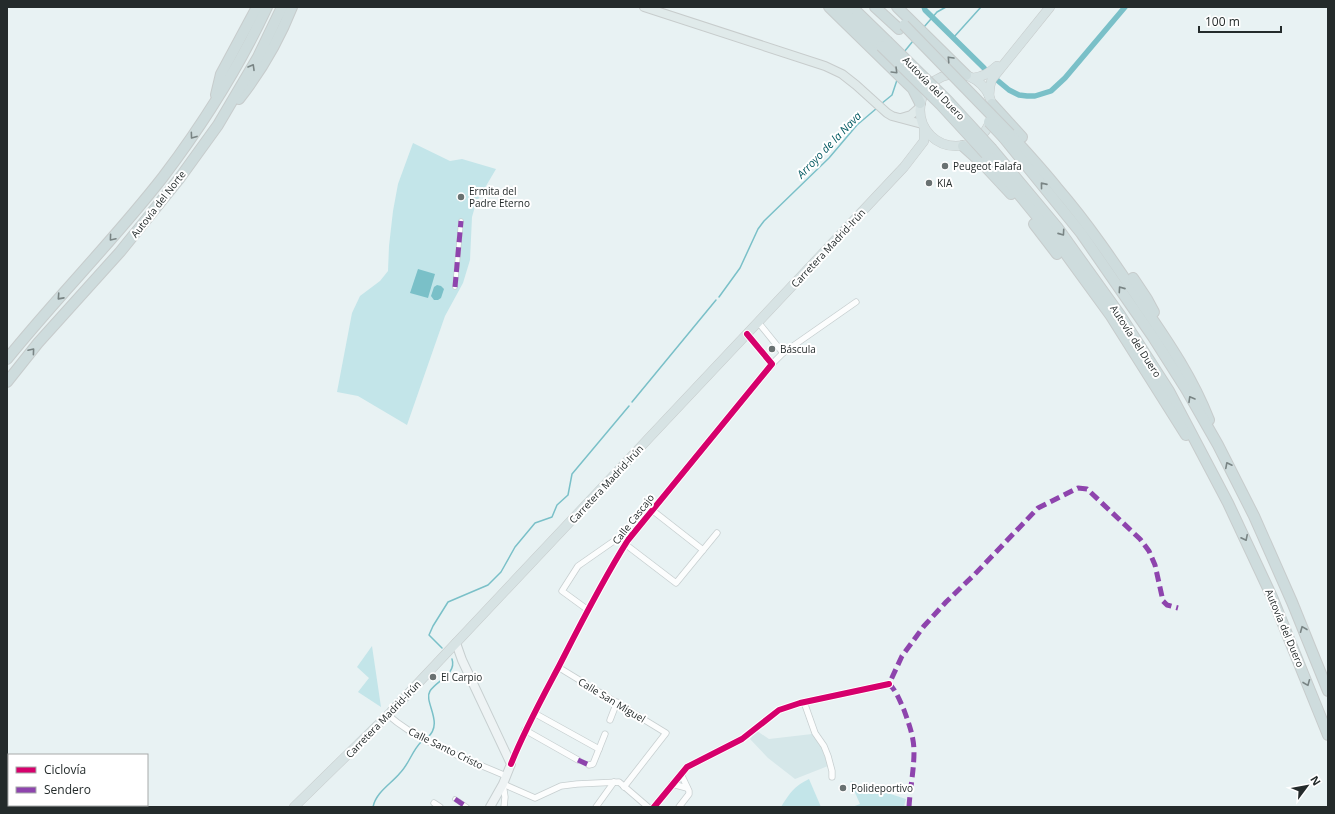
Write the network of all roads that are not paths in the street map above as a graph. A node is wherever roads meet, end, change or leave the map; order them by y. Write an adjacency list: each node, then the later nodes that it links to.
1 (256, 7): 20 (highway)
2 (267, 7): 20 (highway, Autovía del Norte)
3 (282, 7): 23 (highway, Autovía del Norte, one-way to 3)
4 (292, 7): 14 (highway)
5 (296, 7): 14 (highway)
6 (644, 7): 22 (main road)
7 (829, 7): 21 (highway, one-way to 21)
8 (839, 7): 16 (highway)
9 (852, 7): 16 (highway, Autovía del Duero)
10 (875, 7): 15 (highway, Autovía del Duero)
11 (885, 7): 15 (highway)
12 (897, 7): 15 (highway)
13 (1050, 7): 17 (highway)
14 (288, 17): 23 (highway)
15 (906, 26): 18 (highway, one-way to 15); 25 (highway, Autovía del Duero, bridge)
16 (884, 43): 28 (highway, Autovía del Duero, bridge)
17 (1017, 47): 18 (highway); 19 (highway)
18 (970, 77): 19 (highway); 21 (highway)
19 (991, 100): 27 (highway); 35 (highway)
20 (214, 103): 38 (highway, Autovía del Norte, one-way to 38)
21 (919, 106): 22 (main road); 24 (highway)
22 (900, 118): 24 (main road)
23 (218, 125): 40 (highway, Autovía del Norte, one-way to 23)
24 (923, 126): 26 (highway); 29 (highway, Carretera Madrid-Irún)
25 (1007, 136): 35 (highway); 41 (highway, Autovía del Duero, one-way to 25)
26 (938, 142): 27 (highway); 29 (highway, Carretera Madrid-Irún)
27 (963, 146): 34 (highway)
28 (989, 152): 34 (highway); 42 (highway, Autovía del Duero, one-way to 42)
29 (914, 156): 33 (highway, Carretera Madrid-Irún)
30 (461, 221): 31 (street)
31 (455, 287)
32 (856, 302): 37 (street, Calle Cascajo)
33 (758, 322): 36 (highway, Carretera Madrid-Irún); 37 (street)
34 (1116, 325): 42 (highway)
35 (1160, 331): 41 (highway)
36 (747, 334): 39 (street); 48 (highway, Carretera Madrid-Irún)
37 (783, 353): 39 (street, Calle Cascajo)
38 (7, 359)
39 (772, 364): 43 (street, Calle Cascajo)
40 (7, 382)
41 (1219, 448): 51 (highway, Autovía del Duero, one-way to 41)
42 (1203, 455): 59 (highway, Autovía del Duero, one-way to 59)
43 (652, 510): 45 (street, Calle Cascajo); 46 (street)
44 (717, 533): 46 (street)
45 (626, 542): 46 (street); 47 (street, Calle Cascajo); 47 (street)
46 (703, 550)
47 (588, 610): 49 (street, Calle Cascajo)
48 (456, 643): 55 (highway, Carretera Madrid-Irún); 62 (main road)
49 (558, 667): 52 (street, Calle San Miguel); 54 (street, Calle Cascajo)
50 (889, 684): 53 (street)
51 (1328, 691)
52 (617, 702): 56 (street); 69 (street, Calle San Miguel)
53 (804, 702): 64 (street); 65 (street)
54 (534, 713): 57 (street, Calle Cascajo); 60 (street)
55 (388, 715): 66 (street, Calle Santo Cristo); 73 (highway, Carretera Madrid-Irún)
56 (610, 720)
57 (525, 730): 61 (street); 62 (street, Calle Cascajo)
58 (605, 734): 60 (street)
59 (1328, 735)
60 (599, 749): 63 (street)
61 (578, 760)
62 (511, 764): 66 (main road, Calle Cascajo)
63 (589, 765)
64 (681, 774): 68 (street); 70 (street)
65 (832, 777)
66 (505, 780): 67 (street, Calle Santo Cristo); 76 (main road, Calle Cascajo); 77 (street)
67 (614, 782): 69 (street); 78 (street)
68 (672, 784): 70 (street); 80 (street)
69 (624, 787): 79 (street)
70 (687, 788): 81 (street)
71 (455, 799): 75 (street)
72 (434, 803): 74 (street)
73 (294, 807)
74 (440, 807)
75 (467, 807)
76 (490, 807)
77 (504, 807)
78 (596, 807)
79 (648, 807)
80 (654, 807)
81 (679, 807)

